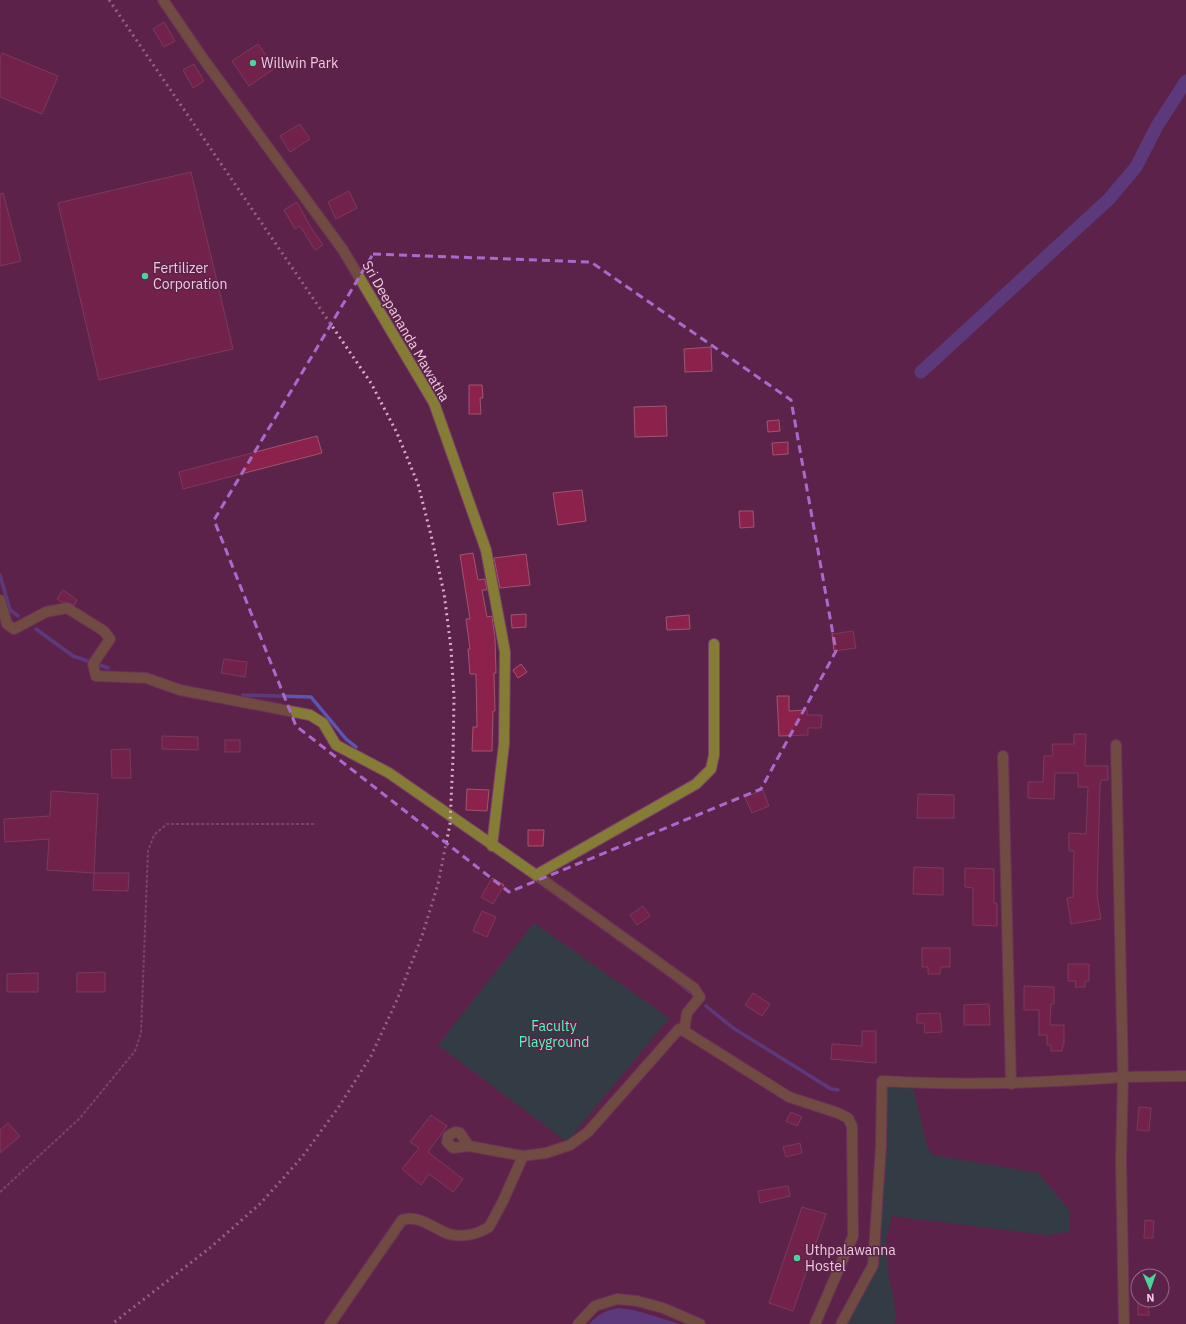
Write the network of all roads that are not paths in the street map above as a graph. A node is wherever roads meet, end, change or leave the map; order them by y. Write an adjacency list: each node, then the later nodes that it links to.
1 (163, 0): 6 (street, Sri Deepananda Mawatha)
2 (0, 600): 6 (street)
3 (714, 644): 7 (street)
4 (1116, 745): 10 (street)
5 (1003, 756): 11 (street)
6 (492, 846): 7 (street)
7 (536, 875): 8 (street)
8 (684, 1031): 13 (street); 17 (street)
9 (1186, 1076): 10 (street)
10 (1123, 1077): 11 (street); 19 (street)
11 (1011, 1084): 18 (street)
12 (469, 1146): 13 (street)
13 (523, 1156): 14 (street)
14 (330, 1324)
15 (578, 1324): 16 (street)
16 (700, 1324)
17 (815, 1324)
18 (842, 1324)
19 (1124, 1324)

